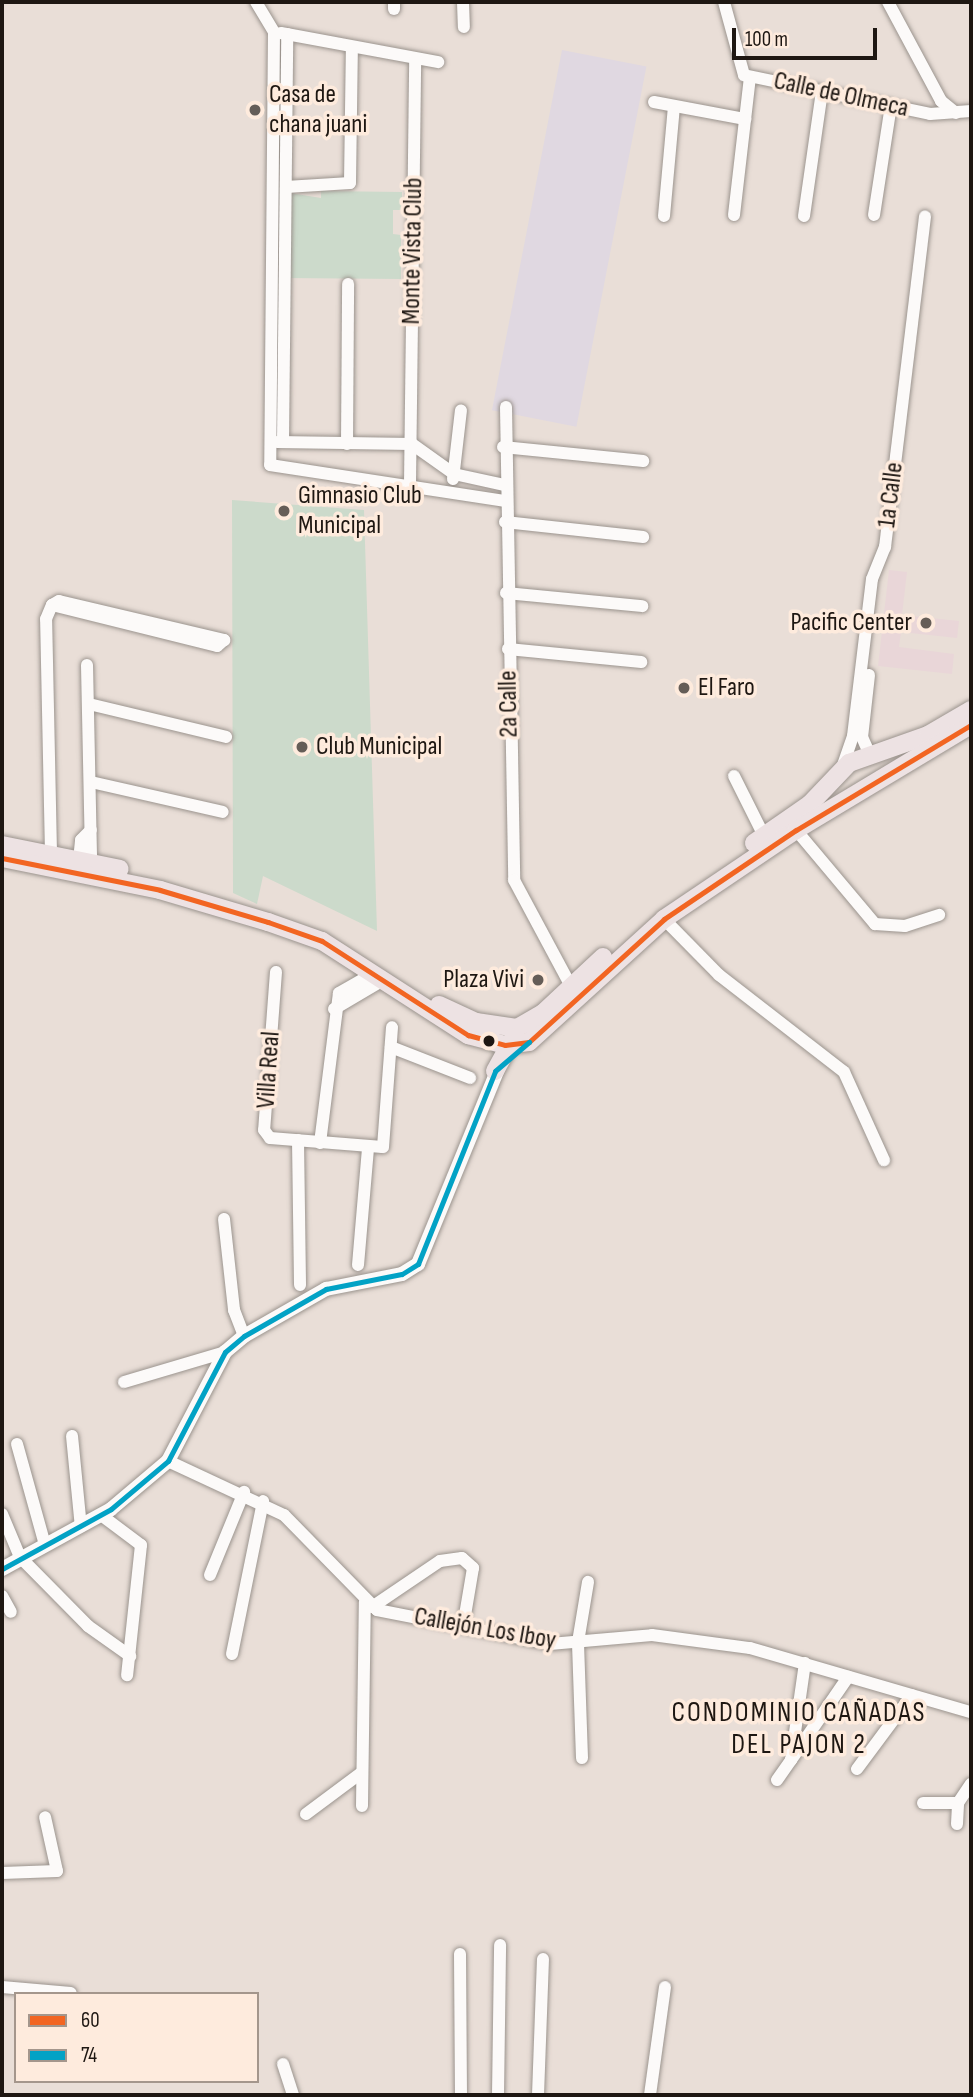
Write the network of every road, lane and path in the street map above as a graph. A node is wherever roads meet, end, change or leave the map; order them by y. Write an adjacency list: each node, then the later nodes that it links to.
1 (256, 2): 6 (street)
2 (463, 2): 5 (street)
3 (724, 2): 10 (street, Calle de Olmeca)
4 (888, 2): 16 (street)
5 (464, 27)
6 (280, 33): 7 (street); 18 (street); 24 (street)
7 (352, 48): 8 (street); 18 (street)
8 (415, 59): 9 (street); 29 (street, Monte Vista Club)
9 (438, 62)
10 (750, 83): 11 (street, Calle de Olmeca); 17 (street)
11 (821, 96): 15 (street, Calle de Olmeca); 22 (street)
12 (654, 102): 13 (street)
13 (674, 106): 17 (street); 21 (street)
14 (971, 111): 16 (street, Calle de Olmeca)
15 (890, 112): 16 (street, Calle de Olmeca); 20 (street)
16 (956, 113)
17 (745, 119): 19 (street)
18 (286, 187): 24 (street)
19 (734, 215)
20 (874, 215)
21 (664, 216)
22 (804, 216)
23 (925, 216): 52 (street, 1a Calle)
24 (278, 277): 28 (street)
25 (348, 284): 30 (street)
26 (506, 407): 31 (street, 2a Calle)
27 (461, 410): 33 (street)
28 (276, 442): 30 (street); 34 (street)
29 (412, 443): 30 (street); 33 (street); 34 (street, Monte Vista Club)
30 (347, 444)
31 (503, 447): 32 (street); 35 (street, 2a Calle)
32 (643, 461)
33 (454, 474): 35 (street); 36 (street)
34 (410, 484): 36 (street)
35 (504, 485): 37 (street, 2a Calle)
36 (451, 492): 37 (street)
37 (504, 502): 38 (street, 2a Calle)
38 (510, 523): 39 (street); 40 (street, 2a Calle)
39 (643, 537)
40 (512, 593): 41 (street); 44 (street, 2a Calle)
41 (642, 607)
42 (166, 629): 61 (street)
43 (873, 633): 51 (street)
44 (514, 649): 45 (street); 68 (street, 2a Calle)
45 (641, 662)
46 (87, 665): 47 (street)
47 (89, 704): 50 (street); 55 (street)
48 (971, 710): 51 (main road)
49 (971, 725): 54 (main road)
50 (226, 737)
51 (869, 753): 52 (main road); 54 (main road)
52 (841, 769): 56 (main road); 59 (main road)
53 (734, 776): 59 (street)
54 (885, 778): 56 (main road)
55 (91, 782): 57 (street); 62 (street)
56 (857, 795): 58 (main road)
57 (223, 812)
58 (796, 830): 64 (street); 65 (main road)
59 (764, 836): 68 (main road)
60 (2, 845): 61 (main road)
61 (51, 853): 62 (main road)
62 (86, 854): 69 (main road)
63 (2, 858): 67 (main road)
64 (939, 915)
65 (664, 919): 68 (main road); 80 (street)
66 (276, 972): 77 (street, Villa Real)
67 (379, 977): 71 (main road); 78 (street)
68 (580, 985): 69 (main road); 72 (main road)
69 (557, 1002): 73 (main road)
70 (392, 1027): 74 (street)
71 (478, 1040): 73 (main road); 75 (street)
72 (529, 1042): 73 (main road); 75 (street)
73 (505, 1045): 75 (main road)
74 (391, 1047): 76 (street); 79 (street)
75 (495, 1070): 84 (street)
76 (470, 1078)
77 (298, 1140): 78 (street, Villa Real); 83 (street, Villa Real)
78 (320, 1143): 79 (street, Villa Real)
79 (368, 1149): 82 (street)
80 (884, 1160)
81 (224, 1219): 84 (street)
82 (358, 1265)
83 (300, 1285)
84 (244, 1336): 85 (street)
85 (225, 1352): 86 (street); 89 (street)
86 (124, 1382)
87 (72, 1436): 94 (street)
88 (17, 1444): 95 (street)
89 (168, 1461): 90 (street); 93 (street)
90 (244, 1492): 91 (street); 98 (street)
91 (263, 1501): 101 (street); 105 (street)
92 (2, 1514): 96 (street)
93 (101, 1515): 94 (street); 106 (street)
94 (81, 1527): 95 (street)
95 (46, 1545): 96 (street)
96 (20, 1557): 97 (street); 106 (street)
97 (2, 1569)
98 (210, 1575)
99 (587, 1583): 104 (street)
100 (2, 1596): 102 (street)
101 (369, 1604): 103 (street, Callejón Los Iboy); 103 (street); 115 (street)
102 (11, 1612)
103 (463, 1627): 104 (street, Callejón Los Iboy)
104 (578, 1642): 107 (street, Callejón Los Iboy); 112 (street)
105 (232, 1654)
106 (130, 1656): 108 (street)
107 (805, 1663): 109 (street, Callejón Los Iboy); 113 (street)
108 (127, 1675)
109 (848, 1677): 110 (street, Callejón Los Iboy); 113 (street)
110 (912, 1695): 111 (street, Callejón Los Iboy); 114 (street)
111 (971, 1712)
112 (582, 1758)
113 (791, 1760): 116 (street)
114 (857, 1769)
115 (361, 1773): 120 (street); 121 (street)
116 (777, 1780)
117 (971, 1784): 119 (street)
118 (923, 1803): 119 (street)
119 (958, 1803): 123 (street)
120 (362, 1806)
121 (306, 1814)
122 (45, 1817): 124 (street)
123 (957, 1824)
124 (2, 1873)
125 (500, 1945): 134 (street)
126 (460, 1954): 133 (street)
127 (543, 1959): 135 (street)
128 (2, 1987): 130 (street)
129 (665, 1987): 136 (street)
130 (60, 1992)
131 (283, 2064): 132 (street)
132 (293, 2095)
133 (461, 2095)
134 (498, 2095)
135 (538, 2095)
136 (650, 2095)

